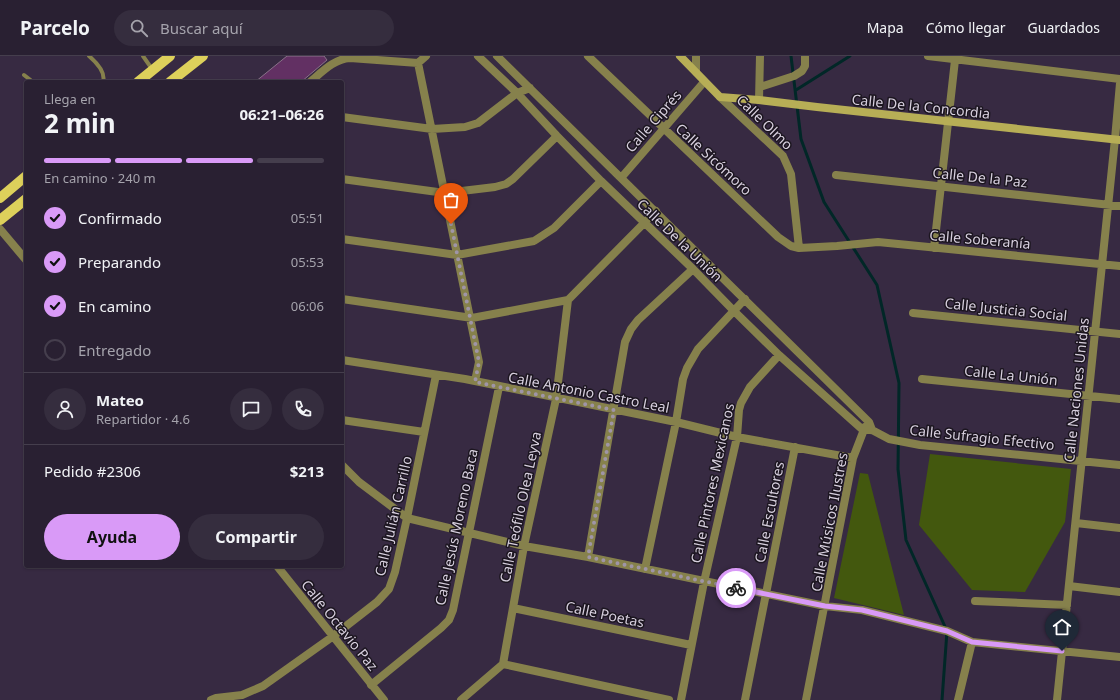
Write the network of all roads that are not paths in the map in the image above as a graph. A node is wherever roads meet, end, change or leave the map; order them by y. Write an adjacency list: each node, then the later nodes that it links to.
1 (89, 56): 22 (lane)
2 (143, 56): 16 (lane)
3 (170, 56): 16 (main road)
4 (203, 56): 24 (main road)
5 (426, 56): 15 (street)
6 (478, 56): 18 (street, Calle De la Unión)
7 (588, 56): 36 (street, Calle Sicómoro)
8 (680, 56): 17 (street, Calle Olmo)
9 (696, 56): 17 (street)
10 (760, 56): 28 (street)
11 (804, 56): 28 (street)
12 (928, 56): 14 (street)
13 (501, 57): 18 (street); 29 (street, Calle De la Unión)
14 (955, 60): 20 (street); 34 (street)
15 (418, 63): 25 (street); 35 (street)
16 (153, 70): 23 (main road)
17 (696, 71): 26 (street, Calle Olmo)
18 (496, 72): 30 (street, Calle De la Unión)
19 (24, 74): 21 (lane)
20 (1120, 79)
21 (30, 80)
22 (103, 80)
23 (140, 80)
24 (173, 80)
25 (312, 80)
26 (704, 82): 31 (street, Calle Olmo); 36 (street, Calle Ciprés)
27 (1120, 83): 38 (street, Calle Naciones Unidas)
28 (760, 87): 32 (street)
29 (530, 88): 30 (street); 41 (street, Calle De la Unión)
30 (517, 93): 35 (street); 37 (street, Calle De la Unión)
31 (720, 97): 32 (street, Calle De la Concordia); 56 (street, Calle Olmo)
32 (759, 100): 34 (street, Calle De la Concordia)
33 (344, 117): 35 (street)
34 (948, 121): 38 (street, Calle De la Concordia); 44 (street)
35 (432, 129): 45 (street)
36 (663, 129): 41 (street, Calle Ciprés); 56 (street, Calle Sicómoro)
37 (557, 136): 43 (street, Calle De la Unión); 45 (street)
38 (1118, 140): 48 (street, Calle Naciones Unidas)
39 (836, 174): 44 (street, Calle De la Paz)
40 (24, 178): 46 (main road)
41 (621, 178): 50 (street, Calle De la Unión)
42 (344, 179): 45 (street)
43 (601, 181): 52 (street, Calle De la Unión); 58 (street)
44 (941, 186): 48 (street, Calle De la Paz); 57 (street)
45 (445, 193): 58 (street)
46 (0, 198)
47 (24, 201): 51 (main road)
48 (1108, 204): 49 (street, Calle De la Paz); 60 (street, Calle Naciones Unidas)
49 (1120, 206)
50 (656, 211): 52 (street); 64 (street, Calle De la Unión)
51 (0, 220)
52 (644, 222): 62 (street, Calle De la Unión); 65 (street)
53 (0, 228): 59 (street)
54 (344, 239): 58 (street)
55 (837, 246): 56 (street, Calle Sicómoro); 57 (street, Calle Soberanía)
56 (799, 248)
57 (934, 248): 60 (street, Calle Soberanía)
58 (457, 255): 68 (street)
59 (24, 258)
60 (1103, 264): 61 (street, Calle Soberanía); 69 (street, Calle Naciones Unidas)
61 (1120, 266)
62 (693, 269): 66 (street, Calle De la Unión); 80 (street)
63 (344, 299): 68 (street)
64 (745, 299): 66 (street); 83 (street, Calle De la Unión)
65 (568, 300): 68 (street); 78 (street, Calle Teófilo Olea Leyva)
66 (733, 310): 71 (street, Calle De la Unión); 82 (street)
67 (913, 313): 69 (street, Calle Justicia Social)
68 (472, 318): 75 (street)
69 (1095, 331): 70 (street, Calle Justicia Social); 77 (street, Calle Naciones Unidas)
70 (1120, 334)
71 (779, 355): 84 (street, Calle De la Unión); 86 (street, Calle Pintores Mexicanos)
72 (344, 360): 73 (street, Calle Antonio Castro Leal)
73 (436, 375): 75 (street, Calle Antonio Castro Leal); 85 (street, Calle Julián Carrillo)
74 (922, 379): 77 (street, Calle La Unión)
75 (475, 382): 76 (street, Calle Antonio Castro Leal)
76 (498, 387): 78 (street, Calle Antonio Castro Leal); 96 (street, Calle Jesús Moreno Baca)
77 (1089, 396): 79 (street, Calle La Unión); 90 (street, Calle Naciones Unidas)
78 (556, 399): 80 (street, Calle Antonio Castro Leal); 97 (street, Calle Teófilo Olea Leyva)
79 (1120, 399)
80 (614, 410): 82 (street, Calle Antonio Castro Leal); 98 (street)
81 (344, 420): 85 (street)
82 (676, 422): 86 (street, Calle Antonio Castro Leal); 100 (street)
83 (871, 426): 84 (street, Calle Músicos Ilustres); 87 (street, Calle De la Unión)
84 (863, 430): 89 (street, Calle Músicos Ilustres)
85 (424, 432): 93 (street, Calle Julián Carrillo)
86 (737, 437): 88 (street, Calle Antonio Castro Leal); 101 (street, Calle Pintores Mexicanos)
87 (889, 439): 90 (street, Calle Sufragio Efectivo)
88 (795, 447): 89 (street, Calle Antonio Castro Leal); 104 (street, Calle Escultores)
89 (853, 458): 107 (street, Calle Músicos Ilustres)
90 (1082, 461): 91 (street, Calle Sufragio Efectivo); 94 (street, Calle Naciones Unidas)
91 (1120, 465)
92 (344, 467): 93 (street)
93 (407, 518): 96 (street); 109 (street, Calle Julián Carrillo)
94 (1076, 523): 95 (street); 102 (street, Calle Naciones Unidas)
95 (1120, 528)
96 (469, 534): 97 (street); 115 (street, Calle Jesús Moreno Baca)
97 (524, 546): 98 (street); 108 (street, Calle Teófilo Olea Leyva)
98 (588, 557): 100 (street)
99 (278, 568): 109 (street, Calle Octavio Paz)
100 (645, 569): 101 (street)
101 (704, 582): 104 (street); 111 (street, Calle Pintores Mexicanos)
102 (1069, 586): 103 (street); 106 (street, Calle Naciones Unidas)
103 (1120, 592)
104 (766, 594): 107 (street); 121 (street, Calle Escultores)
105 (975, 601): 106 (street)
106 (1067, 605): 112 (street, Calle Naciones Unidas)
107 (825, 606): 110 (street); 122 (street, Calle Músicos Ilustres)
108 (513, 608): 111 (street, Calle Poetas); 114 (street, Calle Teófilo Olea Leyva)
109 (332, 637): 115 (street, Calle Octavio Paz); 117 (street, Calle Julián Carrillo)
110 (972, 642): 112 (street); 123 (street)
111 (691, 645): 120 (street, Calle Pintores Mexicanos)
112 (1062, 651): 113 (street); 124 (street, Calle Naciones Unidas)
113 (1120, 657)
114 (503, 664): 116 (street); 119 (street)
115 (371, 685): 118 (street, Calle Octavio Paz)
116 (464, 699)
117 (211, 700)
118 (384, 700)
119 (668, 700)
120 (681, 700)
121 (745, 700)
122 (806, 700)
123 (958, 700)
124 (1057, 700)

